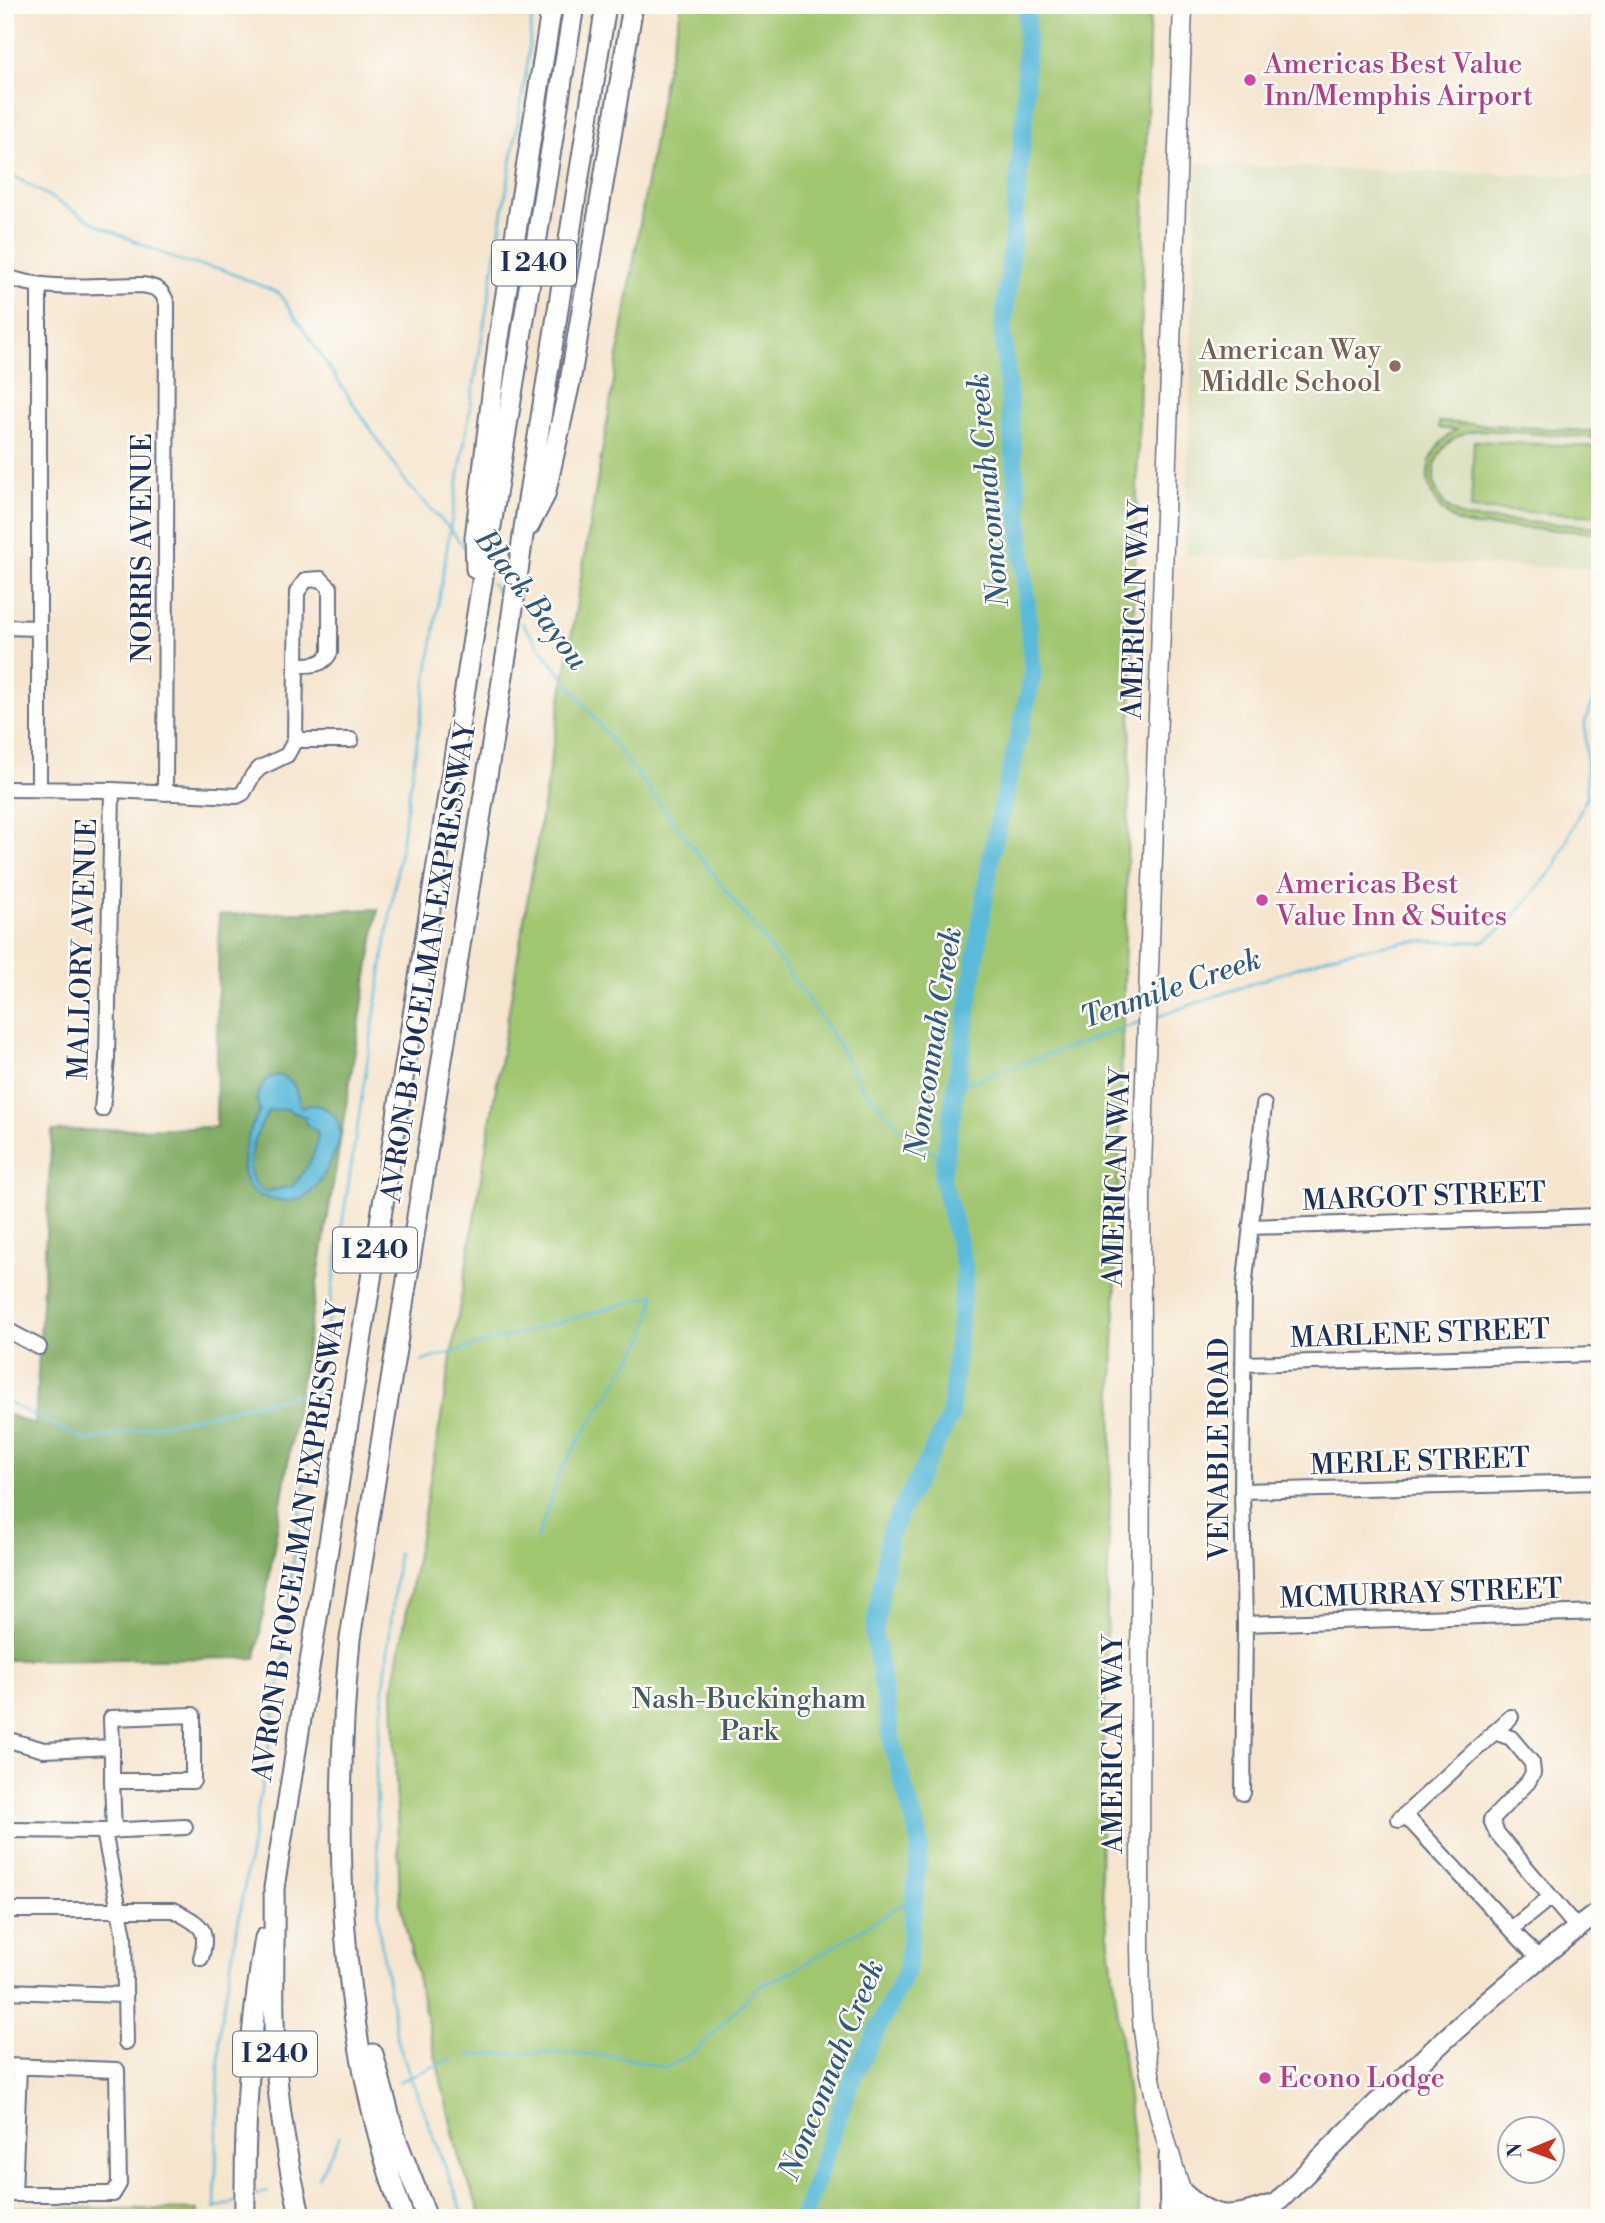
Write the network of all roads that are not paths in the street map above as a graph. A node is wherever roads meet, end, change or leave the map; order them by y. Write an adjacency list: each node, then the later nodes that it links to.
1 (550, 5): 8 (highway)
2 (575, 5): 8 (highway, I 240)
3 (606, 5): 9 (highway, AVRON B FOGELMAN EXPRESSWAY / I 240)
4 (633, 5): 9 (highway)
5 (1183, 5): 54 (main road, AMERICAN WAY)
6 (5, 276): 7 (street)
7 (38, 285): 11 (street); 18 (street, NORRIS AVENUE)
8 (486, 514): 40 (highway, AVRON B FOGELMAN EXPRESSWAY / I 240)
9 (522, 545): 50 (highway, AVRON B FOGELMAN EXPRESSWAY / I 240)
10 (5, 627): 11 (street)
11 (38, 628): 16 (street)
12 (296, 665): 12 (street); 13 (street)
13 (295, 740): 14 (street); 18 (street)
14 (351, 740)
15 (5, 789): 16 (street)
16 (39, 789): 17 (street)
17 (111, 790): 18 (street); 20 (street, MALLORY AVENUE)
18 (165, 793)
19 (1264, 1105): 22 (street, VENABLE ROAD)
20 (102, 1109)
21 (1600, 1216): 22 (street, MARGOT STREET)
22 (1250, 1227): 26 (street, VENABLE ROAD)
23 (5, 1329): 24 (street)
24 (38, 1347)
25 (1600, 1354): 26 (street, MARLENE STREET)
26 (1242, 1364): 28 (street, VENABLE ROAD)
27 (1600, 1482): 28 (street, MERLE STREET)
28 (1242, 1491): 30 (street, VENABLE ROAD)
29 (1600, 1612): 30 (street, MCMURRAY STREET)
30 (1245, 1625): 36 (street, VENABLE ROAD)
31 (1511, 1717): 32 (street)
32 (1494, 1732): 41 (street); 46 (street)
33 (5, 1738): 34 (street)
34 (112, 1747): 35 (street); 35 (street)
35 (112, 1782): 39 (street)
36 (1242, 1793)
37 (186, 1827): 39 (street)
38 (5, 1830): 39 (street)
39 (109, 1831): 43 (street)
40 (274, 1888): 58 (highway); 59 (highway, AVRON B FOGELMAN EXPRESSWAY / I 240)
41 (1551, 1897): 45 (street); 46 (street)
42 (5, 1910): 43 (street)
43 (118, 1910): 47 (street); 51 (street)
44 (1600, 1911): 45 (highway)
45 (1577, 1928): 48 (highway)
46 (1511, 1930): 48 (street)
47 (201, 1958)
48 (1538, 1958): 57 (highway)
49 (5, 1991): 51 (street)
50 (353, 1994): 60 (highway, AVRON B FOGELMAN EXPRESSWAY / I 240); 61 (highway)
51 (125, 1995): 52 (street)
52 (126, 2042)
53 (12, 2066): 56 (street); 56 (street)
54 (1170, 2157): 55 (main road, AMERICAN WAY); 62 (highway)
55 (1182, 2192): 57 (highway); 63 (main road, AMERICAN WAY)
56 (9, 2194)
57 (1267, 2213)
58 (245, 2218)
59 (301, 2218)
60 (404, 2218)
61 (426, 2218)
62 (1170, 2218)
63 (1191, 2218)

